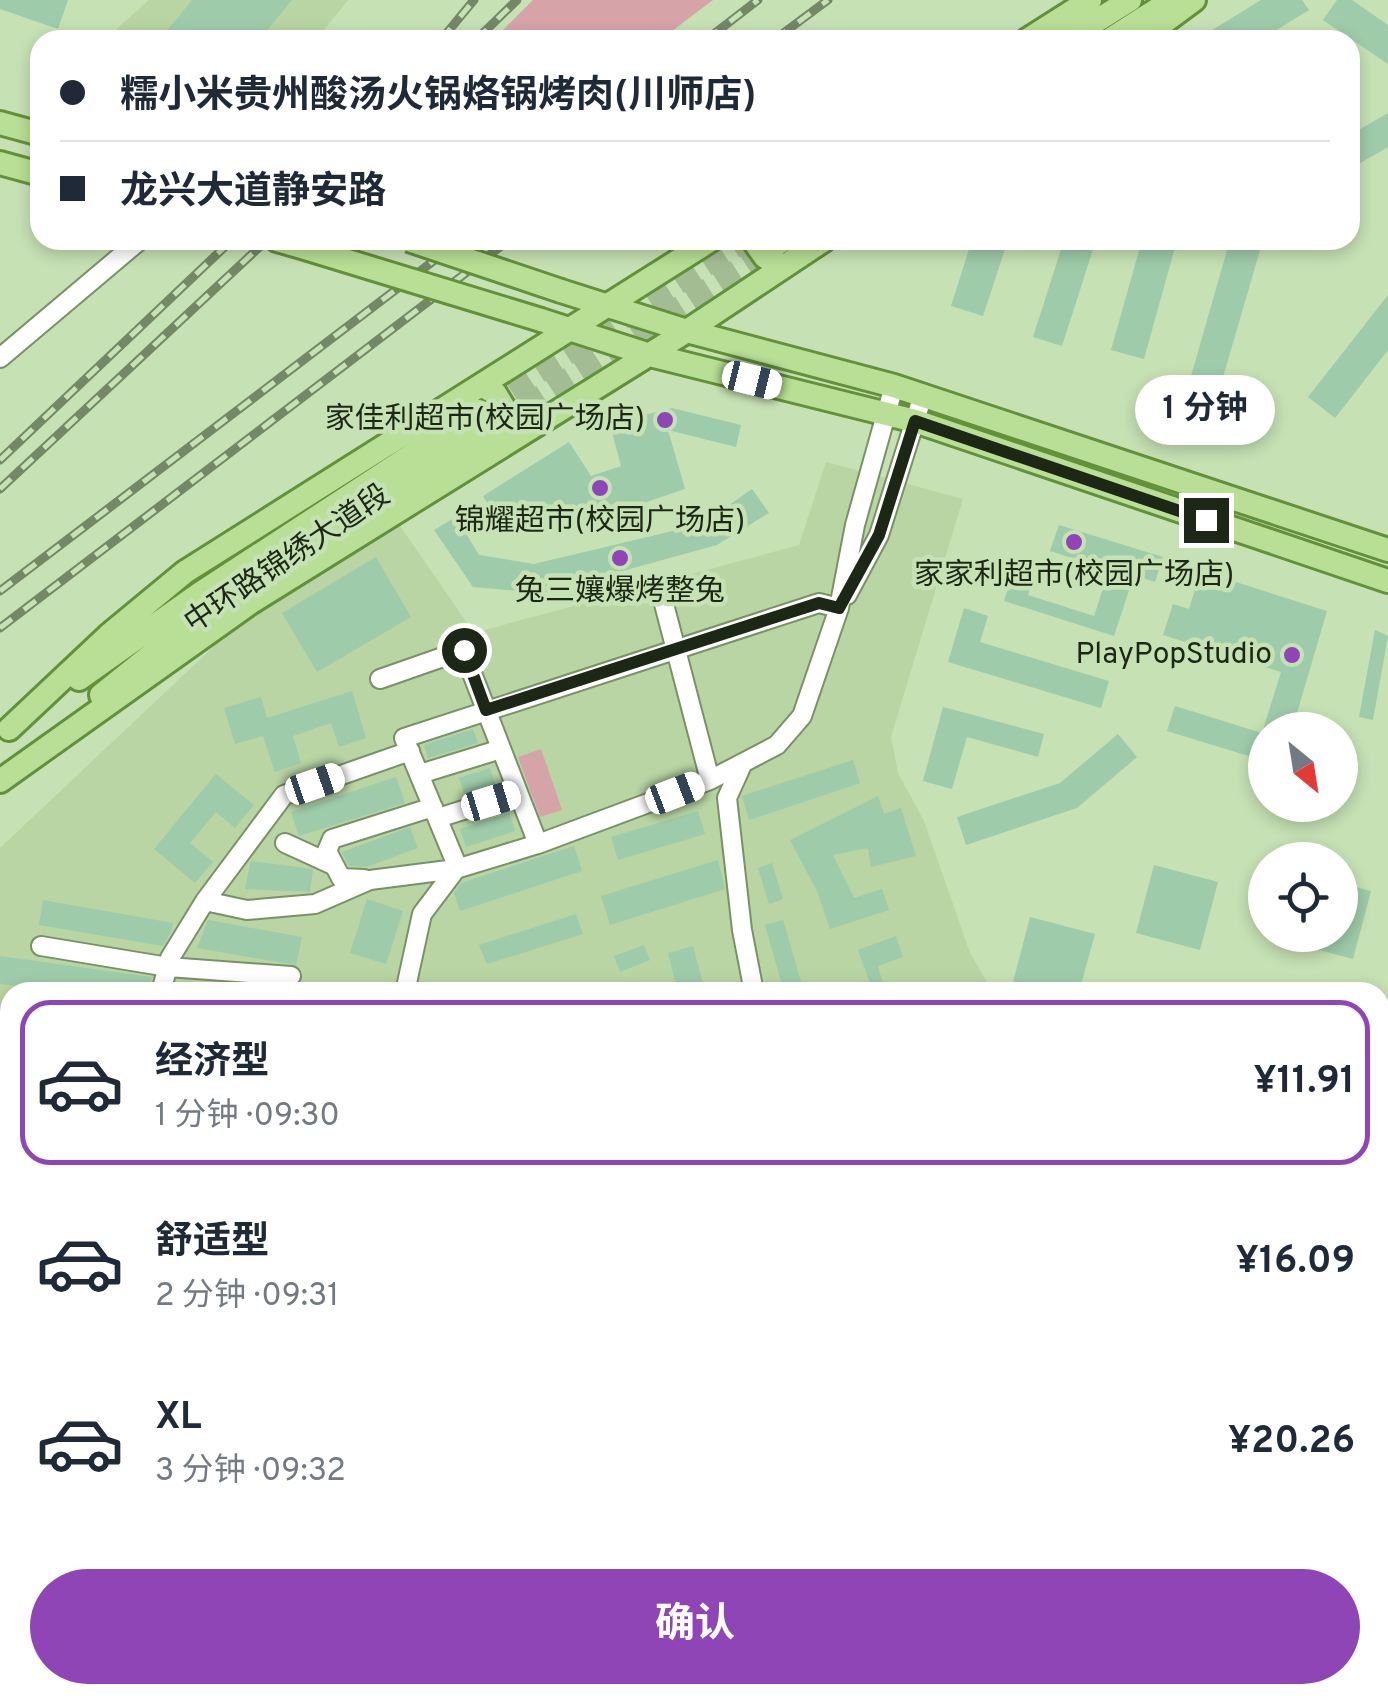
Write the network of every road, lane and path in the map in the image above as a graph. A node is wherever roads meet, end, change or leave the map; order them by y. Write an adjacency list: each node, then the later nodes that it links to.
1 (1090, 0): 5 (main road)
2 (1130, 0): 6 (main road)
3 (1172, 0): 7 (main road)
4 (1194, 0): 8 (main road)
5 (1043, 30)
6 (1082, 30)
7 (1125, 30)
8 (1154, 30)
9 (0, 123): 10 (main road)
10 (30, 131)
11 (0, 164): 12 (main road)
12 (30, 172)
13 (128, 250): 23 (street)
14 (312, 250): 20 (main road, bridge)
15 (440, 250): 19 (main road, bridge)
16 (696, 250): 19 (main road)
17 (760, 250): 18 (main road)
18 (781, 250): 21 (main road)
19 (608, 306): 20 (main road); 21 (main road)
20 (572, 328): 22 (main road); 24 (main road)
21 (687, 332): 22 (main road); 25 (main road)
22 (650, 355): 27 (main road); 29 (main road)
23 (0, 358)
24 (481, 385): 29 (main road); 37 (main road)
25 (894, 386): 26 (main road); 27 (street)
26 (923, 395): 28 (street); 30 (main road)
27 (887, 413): 28 (main road); 33 (street)
28 (915, 421): 31 (main road); 33 (street)
29 (491, 427): 37 (main road, 中环路锦绣大道段); 42 (main road, 中环路锦绣大道段)
30 (1388, 550)
31 (1388, 581)
32 (659, 586): 34 (street)
33 (839, 608): 34 (street); 40 (street)
34 (676, 647): 36 (street); 43 (street)
35 (380, 678): 36 (street)
36 (486, 710): 38 (street); 39 (street)
37 (5, 733)
38 (500, 749): 41 (street); 44 (street)
39 (410, 752): 41 (street); 53 (street)
40 (741, 768): 43 (street); 59 (street)
41 (420, 774): 45 (street)
42 (0, 778)
43 (710, 780): 48 (street)
44 (517, 793): 45 (street); 48 (street)
45 (435, 812): 46 (street); 51 (street)
46 (332, 839): 49 (street); 50 (street)
47 (286, 843): 49 (street)
48 (538, 844): 51 (street)
49 (311, 855): 50 (street)
50 (333, 866): 52 (street)
51 (457, 868): 52 (street); 58 (street)
52 (370, 880): 53 (street)
53 (205, 901): 55 (street)
54 (41, 946): 55 (street)
55 (168, 968): 56 (street); 57 (street)
56 (291, 976)
57 (164, 982)
58 (407, 982)
59 (752, 982)

